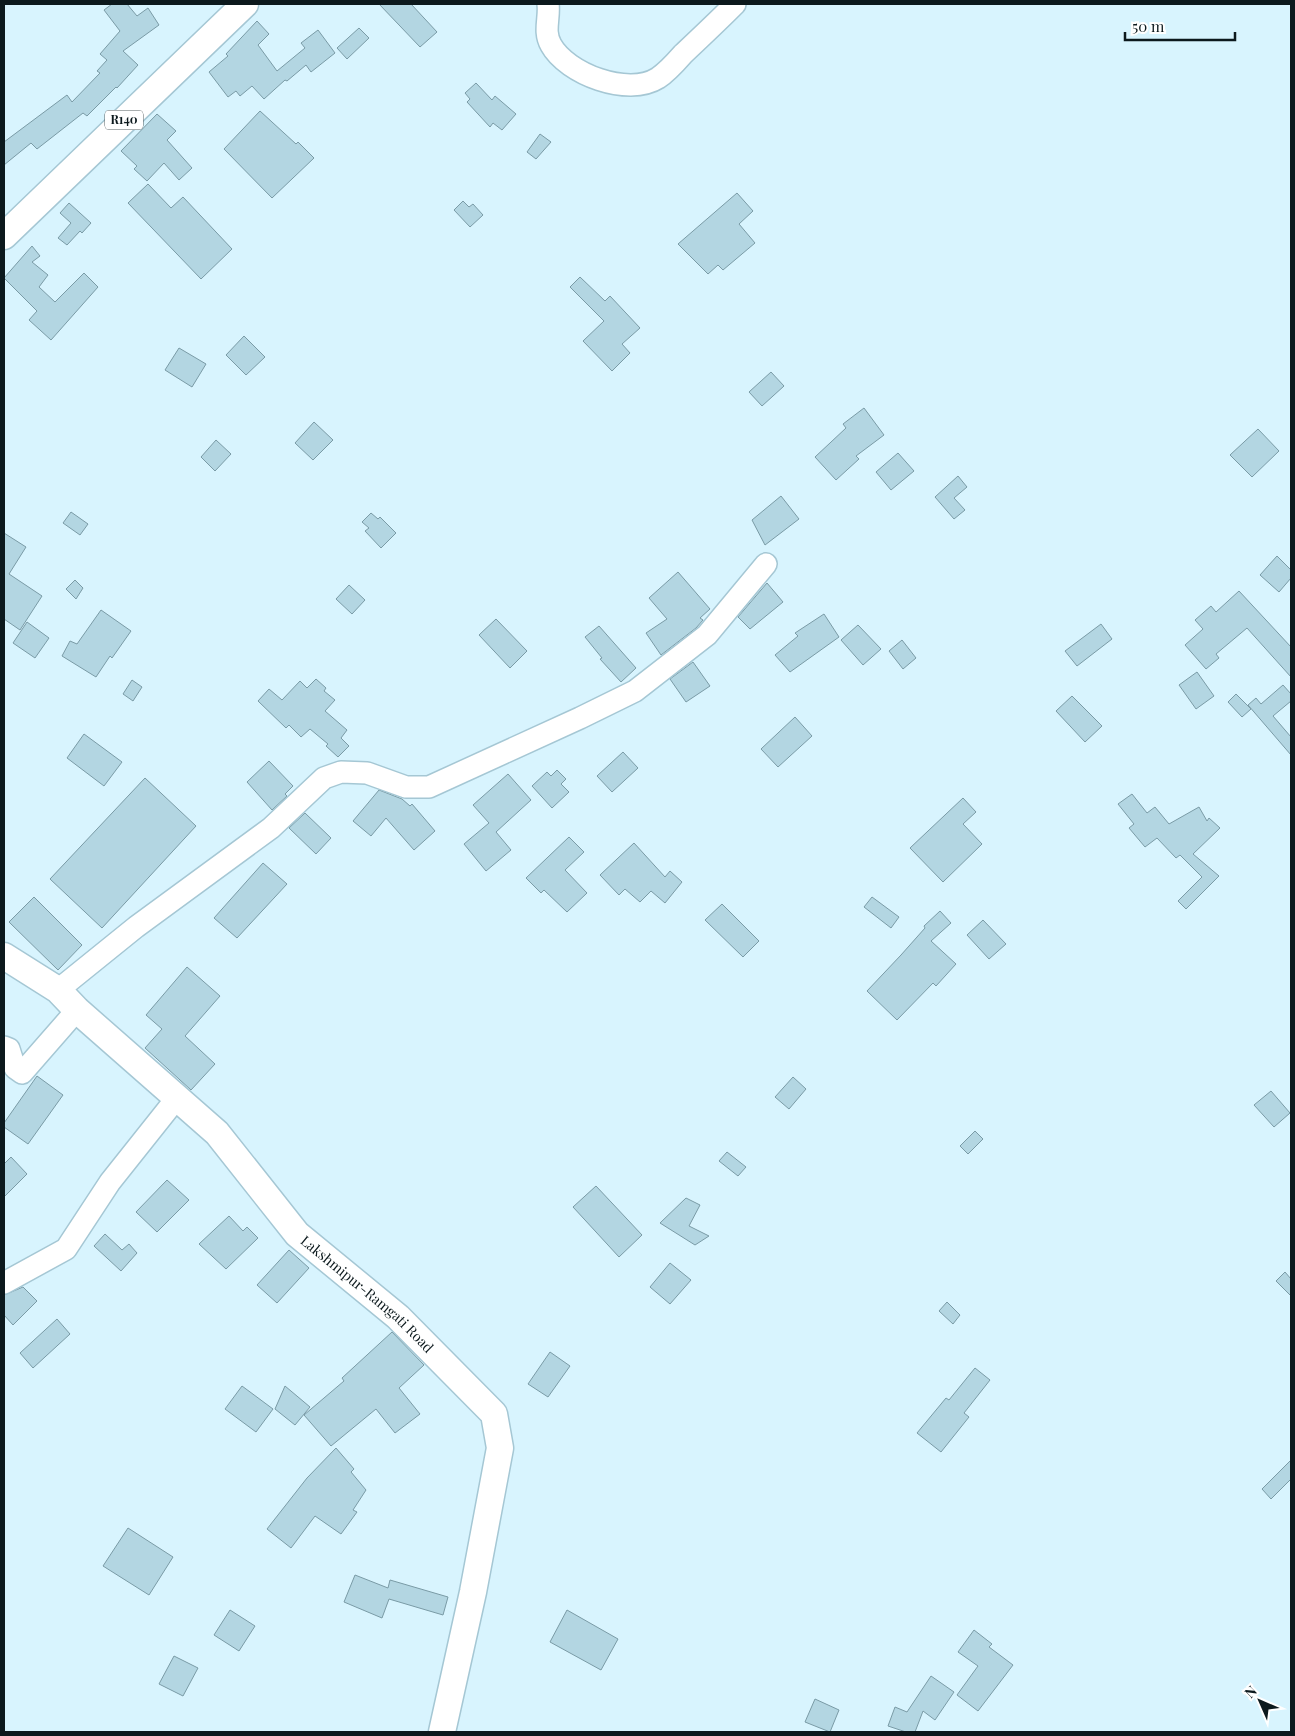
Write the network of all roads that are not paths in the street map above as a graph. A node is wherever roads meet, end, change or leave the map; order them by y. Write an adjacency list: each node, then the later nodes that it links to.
1 (245, 4): 4 (main road, R140)
2 (548, 4): 3 (street)
3 (735, 4)
4 (4, 236)
5 (766, 564): 7 (street)
6 (4, 956): 7 (main road, Lakshmipur-Ramgati Road)
7 (58, 990): 8 (main road, Lakshmipur-Ramgati Road)
8 (77, 1010): 9 (street); 10 (main road, Lakshmipur-Ramgati Road)
9 (4, 1047)
10 (176, 1099): 11 (street); 12 (main road, Lakshmipur-Ramgati Road)
11 (4, 1284)
12 (442, 1732)

